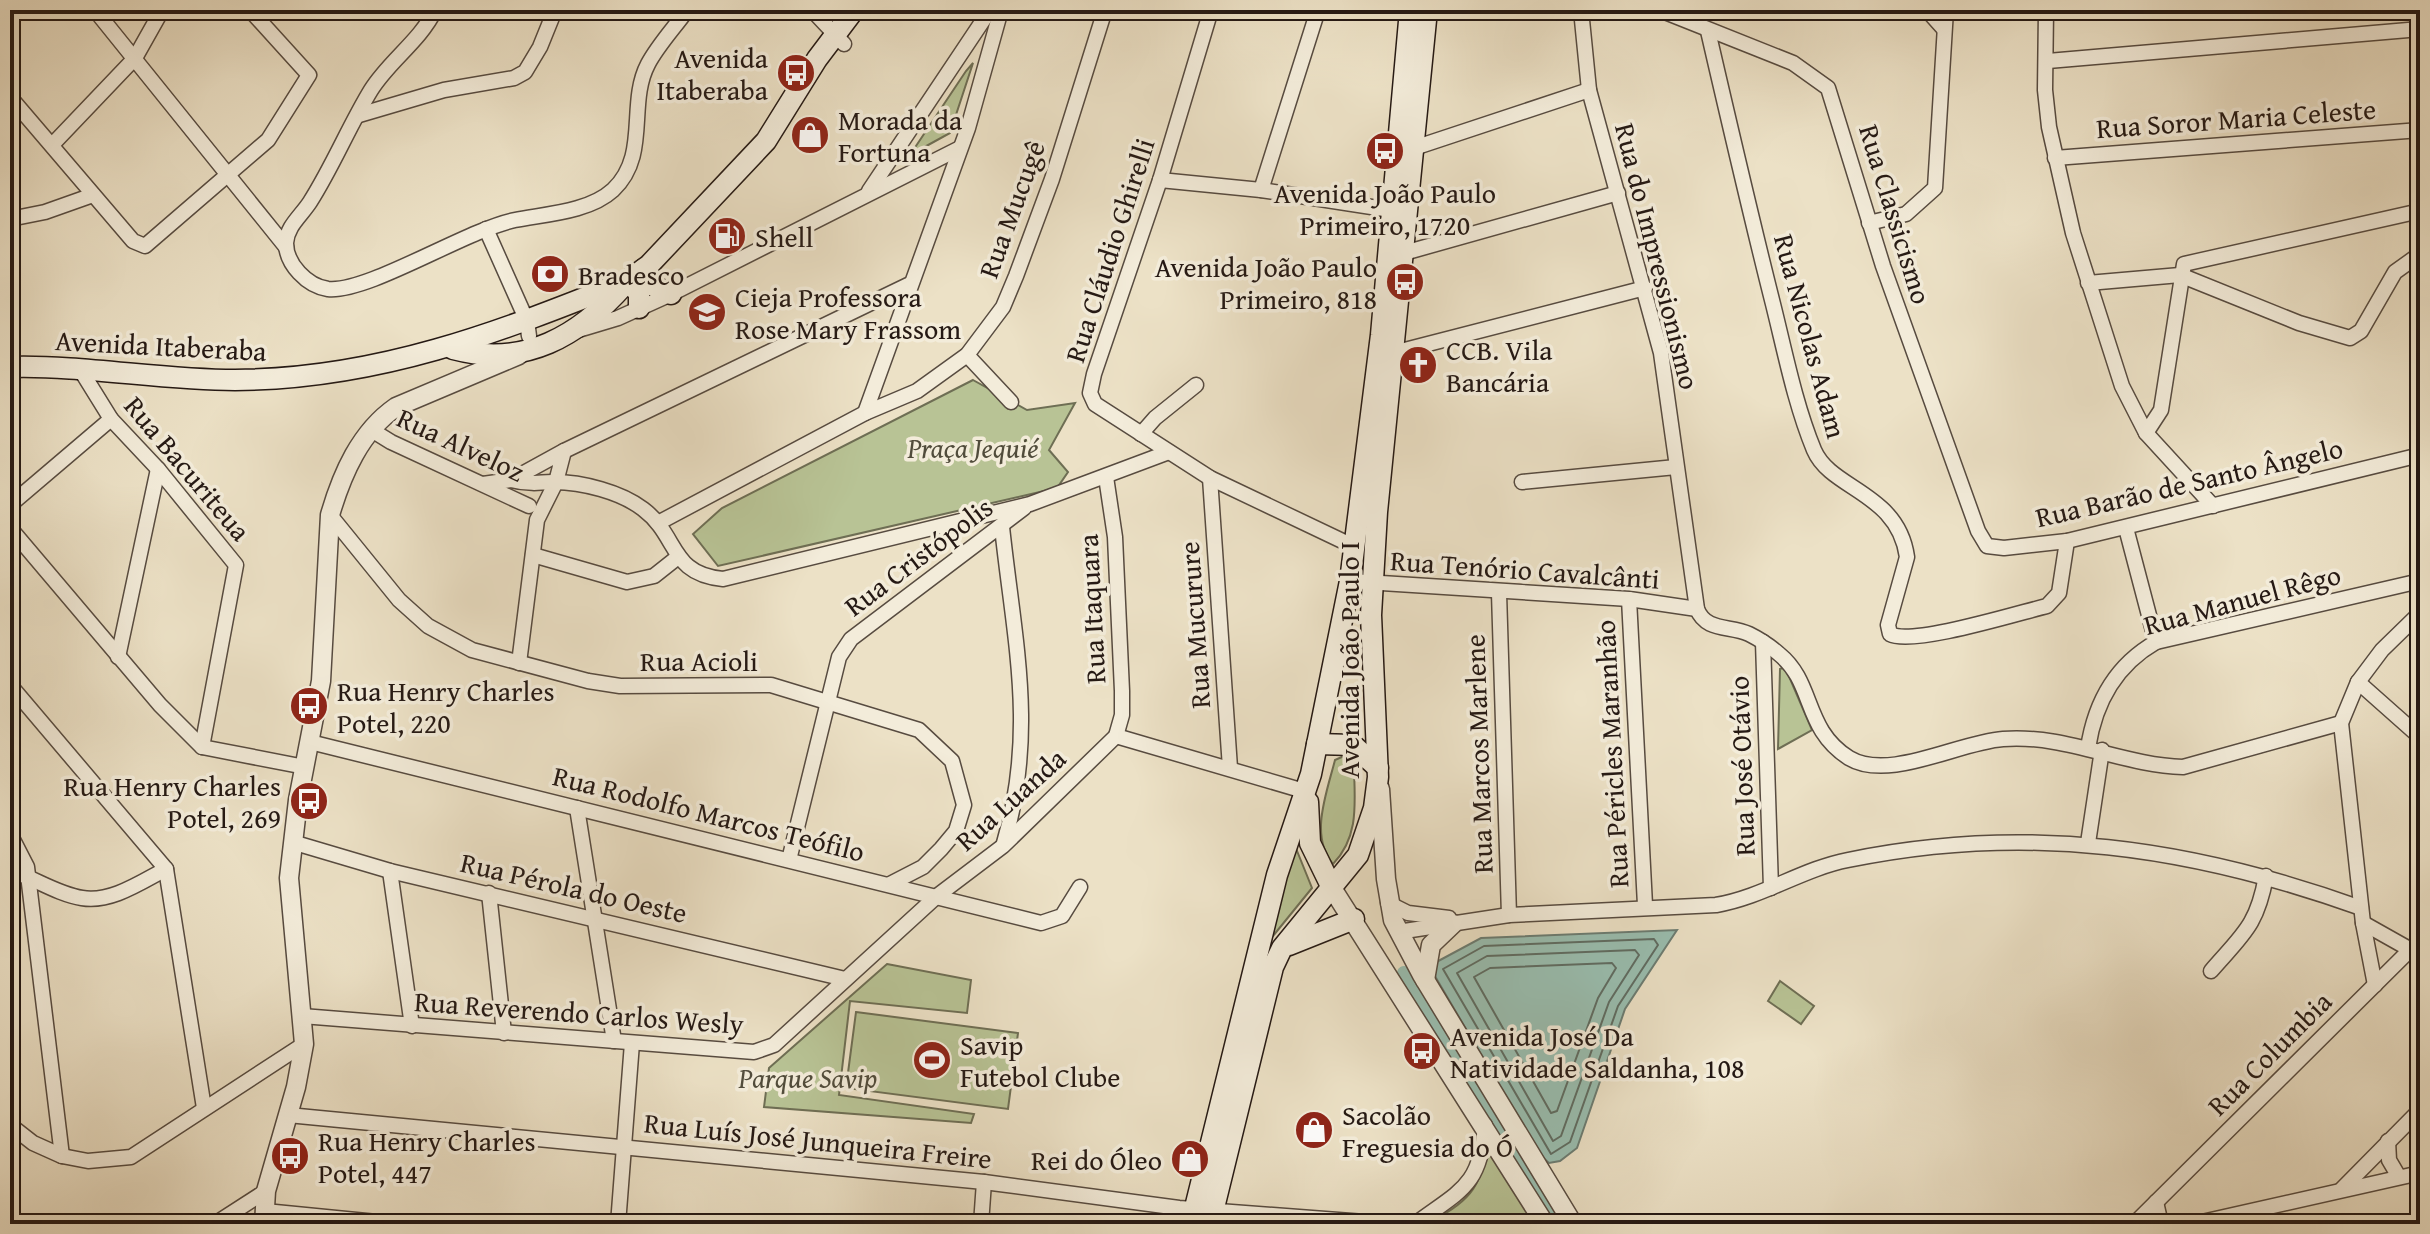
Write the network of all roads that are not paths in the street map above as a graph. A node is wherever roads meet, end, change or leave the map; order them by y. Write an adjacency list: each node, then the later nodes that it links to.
1 (95, 10): 26 (street)
2 (162, 10): 26 (street)
3 (250, 10): 36 (street)
4 (435, 10): 30 (street)
5 (555, 10): 30 (street)
6 (687, 10): 46 (street)
7 (812, 10): 25 (street)
8 (854, 10): 25 (main road, Avenida Itaberaba)
9 (867, 10): 25 (main road)
10 (990, 10): 39 (street)
11 (1001, 10): 33 (street)
12 (1105, 10): 62 (street, Rua Mucugê)
13 (1211, 10): 37 (street, Rua Cláudio Ghirelli)
14 (1318, 10): 38 (street)
15 (1410, 10): 42 (main road, Avenida João Paulo I)
16 (1427, 10): 34 (main road, Avenida João Paulo I)
17 (1581, 10): 28 (street, Rua do Impressionismo)
18 (1660, 10): 24 (street, Rua Classicismo)
19 (1927, 10): 22 (street)
20 (1946, 10): 22 (street)
21 (2046, 10): 27 (street)
22 (1944, 29): 45 (street)
23 (2420, 29): 27 (street)
24 (1708, 31): 45 (street, Rua Classicismo); 95 (street, Rua Nicolas Adam)
25 (839, 39): 50 (main road, Avenida Itaberaba)
26 (135, 58): 32 (street); 36 (street)
27 (2048, 61): 35 (street)
28 (1589, 90): 34 (street); 40 (street, Rua do Impressionismo)
29 (10, 97): 32 (street)
30 (359, 115): 47 (street)
31 (2420, 130): 35 (street, Rua Soror Maria Celeste)
32 (52, 145): 41 (street)
33 (960, 148): 39 (street); 53 (street)
34 (1414, 148): 48 (main road, Avenida João Paulo I)
35 (2055, 158): 52 (street)
36 (231, 175): 41 (street); 47 (street)
37 (1160, 180): 38 (street); 72 (street, Rua Cláudio Ghirelli)
38 (1261, 190): 42 (street)
39 (868, 191): 55 (street)
40 (1618, 193): 48 (street); 54 (street, Rua do Impressionismo)
41 (93, 195): 44 (street)
42 (1391, 210): 96 (main road, Avenida João Paulo I)
43 (2420, 211): 51 (street)
44 (10, 219)
45 (1869, 223): 94 (street, Rua Classicismo)
46 (486, 229): 47 (street); 58 (street)
47 (286, 247)
48 (1404, 253): 60 (main road, Avenida João Paulo I)
49 (2420, 254): 51 (street)
50 (636, 275): 55 (main road); 56 (main road); 57 (main road, Avenida Itaberaba); 58 (main road, Avenida Itaberaba)
51 (2180, 275): 52 (street); 71 (street)
52 (2088, 283): 71 (street)
53 (908, 285): 68 (street); 73 (street)
54 (1645, 288): 60 (street); 76 (street, Rua do Impressionismo)
55 (671, 294): 56 (street)
56 (639, 308): 57 (street)
57 (578, 330): 58 (main road, Avenida Itaberaba)
58 (527, 337): 59 (main road, Avenida Itaberaba); 61 (main road); 65 (street)
59 (451, 348): 61 (main road, Avenida Itaberaba); 64 (main road, Avenida Itaberaba)
60 (1393, 353): 101 (main road, Avenida João Paulo I)
61 (495, 354): 65 (street)
62 (967, 355): 67 (street); 68 (street, Rua Mucugê)
63 (10, 367): 64 (main road, Avenida Itaberaba)
64 (80, 369): 69 (street, Rua Bacuriteua)
65 (464, 377): 70 (street)
66 (1196, 385): 72 (street)
67 (1011, 402)
68 (865, 413): 90 (street, Rua Mucugê)
69 (111, 419): 77 (street, Rua Bacuriteua); 85 (street)
70 (370, 429): 83 (street, Rua Alveloz); 88 (street)
71 (2146, 433): 87 (street)
72 (1141, 434): 74 (street, Rua Cláudio Ghirelli)
73 (564, 451): 80 (street); 81 (street)
74 (1169, 452): 78 (street); 79 (street, Rua Cláudio Ghirelli)
75 (2420, 455): 87 (street, Rua Barão de Santo Ângelo)
76 (1676, 467): 82 (street); 104 (street, Rua do Impressionismo)
77 (158, 469): 108 (street); 118 (street, Rua Bacuriteua)
78 (1106, 477): 84 (street); 114 (street, Rua Itaquara)
79 (1210, 478): 96 (street, Rua Cláudio Ghirelli); 121 (street, Rua Mucurure)
80 (511, 480): 81 (street, Rua Alveloz); 83 (street); 86 (street, Rua Alveloz)
81 (556, 482): 89 (street); 90 (street, Rua Alveloz)
82 (1522, 482)
83 (483, 484): 86 (street, Rua Alveloz)
84 (1030, 504): 91 (street, Rua Cristópolis); 98 (street)
85 (10, 505)
86 (529, 506): 89 (street, Rua Alveloz)
87 (2213, 506): 93 (street, Rua Barão de Santo Ângelo)
88 (330, 515): 109 (street, Rua Acioli); 116 (street)
89 (537, 520): 97 (street)
90 (658, 523): 98 (street)
91 (1002, 527): 112 (street, Rua Cristópolis); 128 (street)
92 (10, 528): 108 (street)
93 (2126, 528): 95 (street, Rua Barão de Santo Ângelo); 107 (street)
94 (1978, 531): 95 (street, Rua Barão de Santo Ângelo)
95 (2067, 541)
96 (1355, 547): 99 (main road, Avenida João Paulo I)
97 (533, 555): 98 (street); 109 (street)
98 (678, 557)
99 (1350, 581): 101 (street, Rua Tenório Cavalcânti); 117 (main road, Avenida João Paulo I)
100 (2420, 581): 107 (street, Rua Manuel Rêgo)
101 (1373, 584): 102 (street, Rua Tenório Cavalcânti); 122 (main road, Avenida João Paulo I)
102 (1499, 593): 103 (street, Rua Tenório Cavalcânti); 143 (street, Rua Marcos Marlene)
103 (1629, 599): 104 (street, Rua Tenório Cavalcânti); 142 (street, Rua Péricles Maranhão)
104 (1697, 609): 106 (street)
105 (2420, 613): 110 (street)
106 (1763, 642): 119 (street); 138 (street, Rua José Otávio)
107 (2156, 642): 119 (street, Rua Manuel Rêgo)
108 (118, 657): 118 (street)
109 (519, 663): 112 (street, Rua Acioli)
110 (2358, 682): 113 (street); 115 (street)
111 (10, 685): 130 (street)
112 (831, 700): 129 (street, Rua Cristópolis); 135 (street, Rua Acioli)
113 (2341, 723): 119 (street); 144 (street)
114 (1116, 736): 121 (street); 128 (street, Rua Luanda)
115 (2420, 737)
116 (310, 742): 120 (street); 124 (street, Rua Rodolfo Marcos Teófilo)
117 (1317, 744): 122 (main road); 123 (main road, Avenida João Paulo I)
118 (202, 747): 120 (street)
119 (2095, 749): 127 (street, Rua Manuel Rêgo)
120 (305, 767): 126 (street)
121 (1230, 768): 123 (street)
122 (1378, 772): 137 (main road, Avenida João Paulo I); 141 (street)
123 (1308, 783): 137 (main road); 177 (main road, Avenida João Paulo I)
124 (577, 808): 129 (street, Rua Rodolfo Marcos Teófilo); 145 (street)
125 (10, 834): 133 (street)
126 (292, 842): 132 (street, Rua Pérola do Oeste); 157 (street)
127 (2088, 843): 134 (street); 138 (street)
128 (1003, 846): 140 (street, Rua Luanda)
129 (789, 860): 135 (street, Rua Rodolfo Marcos Teófilo)
130 (166, 869): 133 (street); 163 (street)
131 (10, 870): 133 (street)
132 (390, 871): 139 (street, Rua Pérola do Oeste); 158 (street)
133 (27, 876): 170 (street)
134 (2266, 876): 144 (street); 153 (street)
135 (890, 884): 140 (street, Rua Rodolfo Marcos Teófilo)
136 (1080, 887): 140 (street, Rua Rodolfo Marcos Teófilo)
137 (1332, 888): 146 (street); 151 (main road, Avenida João Paulo I)
138 (1771, 888): 142 (street)
139 (489, 893): 145 (street, Rua Pérola do Oeste); 159 (street)
140 (937, 896): 155 (street, Rua Reverendo Carlos Wesly)
141 (1388, 903): 147 (street); 149 (street)
142 (1645, 905): 143 (street)
143 (1509, 915): 147 (street)
144 (2362, 916): 150 (street); 156 (street)
145 (594, 917): 155 (street, Rua Pérola do Oeste); 160 (street)
146 (1354, 919): 149 (street); 151 (main road); 152 (street)
147 (1478, 919): 148 (street)
148 (1453, 924): 149 (street); 154 (street)
149 (1398, 932): 154 (street)
150 (2415, 945): 156 (street, Rua Columbia)
151 (1282, 948): 177 (main road, Avenida João Paulo I)
152 (1385, 969): 154 (street); 167 (street)
153 (2211, 971)
154 (1424, 978): 186 (street)
155 (845, 979): 161 (street, Rua Reverendo Carlos Wesly)
156 (2375, 985): 176 (street, Rua Columbia)
157 (302, 1016): 158 (street, Rua Reverendo Carlos Wesly); 162 (street)
158 (412, 1026): 159 (street, Rua Reverendo Carlos Wesly)
159 (504, 1033): 160 (street, Rua Reverendo Carlos Wesly)
160 (614, 1041): 161 (street, Rua Reverendo Carlos Wesly)
161 (632, 1043): 169 (street)
162 (304, 1044): 163 (street); 165 (street)
163 (204, 1108): 170 (street)
164 (2420, 1110): 168 (street)
165 (288, 1115): 169 (street, Rua Luís José Junqueira Freire); 175 (street)
166 (10, 1125): 170 (street)
167 (1485, 1125): 184 (street); 185 (street)
168 (2388, 1141): 172 (street); 174 (street)
169 (624, 1147): 173 (street, Rua Luís José Junqueira Freire); 181 (street)
170 (62, 1156)
171 (2420, 1173): 172 (street)
172 (2399, 1177): 174 (street)
173 (984, 1182): 177 (street, Rua Luís José Junqueira Freire); 182 (street)
174 (2342, 1189): 189 (street)
175 (266, 1191): 178 (street); 179 (street)
176 (2156, 1202): 187 (street, Rua Columbia); 188 (street)
177 (1202, 1217): 183 (street, Rua Luís José Junqueira Freire)
178 (264, 1218): 180 (street)
179 (215, 1224)
180 (397, 1224)
181 (618, 1224)
182 (981, 1224)
183 (1391, 1224)
184 (1415, 1224)
185 (1545, 1224)
186 (1573, 1224)
187 (2134, 1224)
188 (2161, 1224)
189 (2193, 1224)

